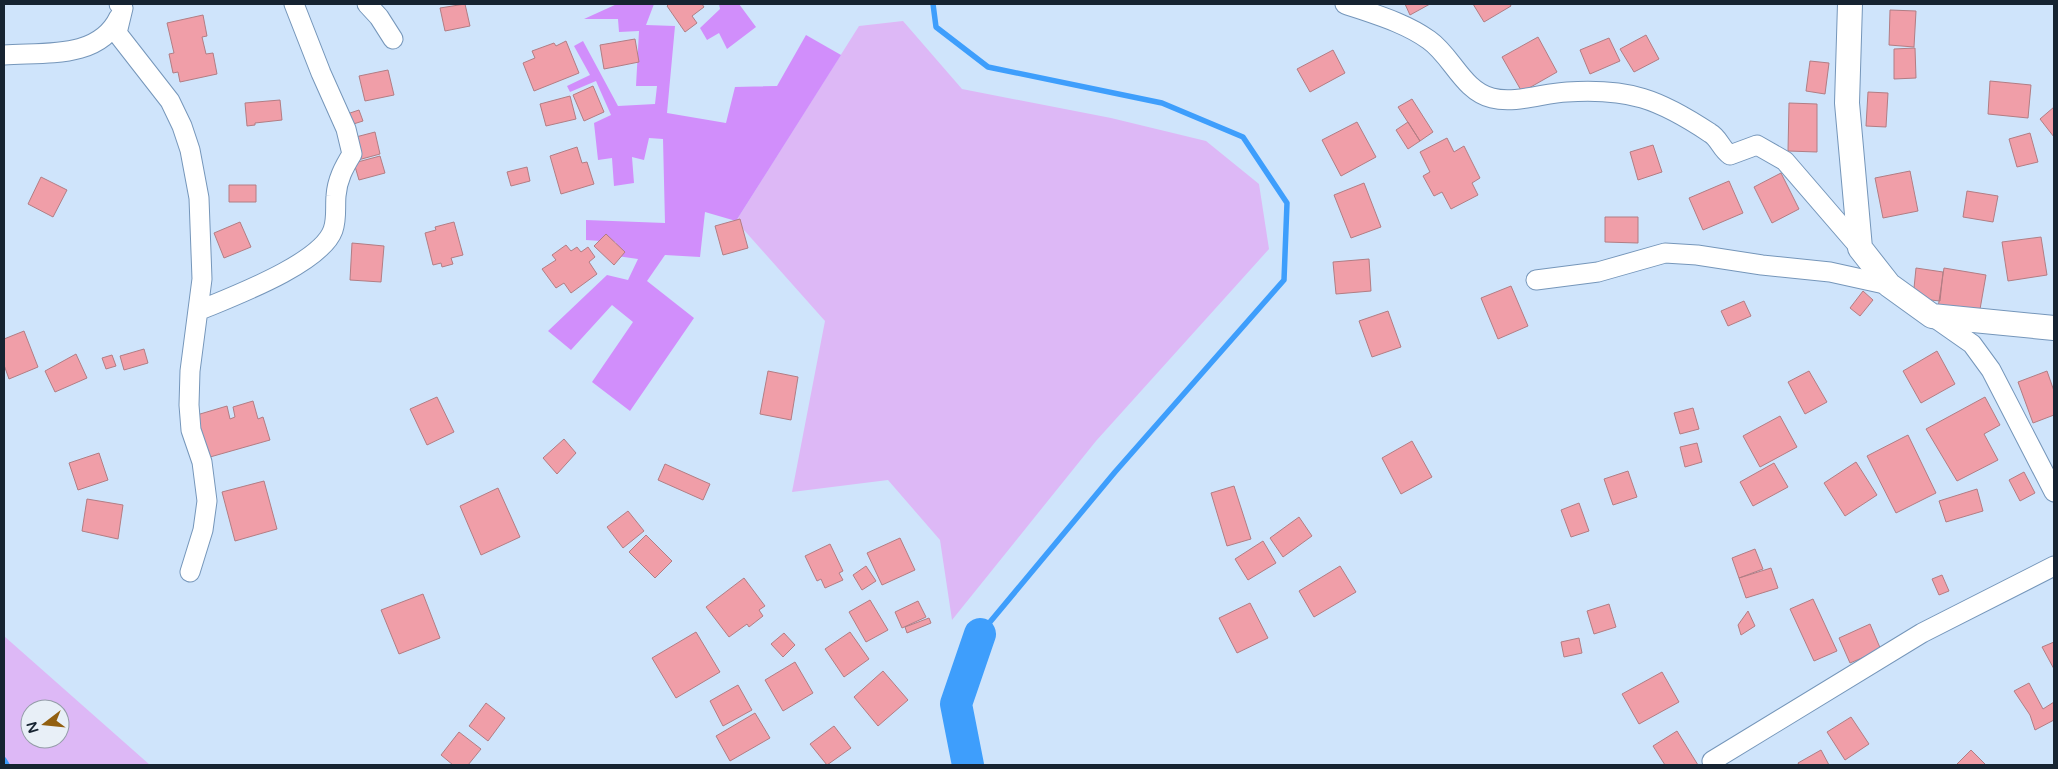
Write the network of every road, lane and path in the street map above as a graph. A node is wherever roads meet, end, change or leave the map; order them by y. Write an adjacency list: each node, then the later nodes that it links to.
1 (294, 4): 11 (street)
2 (367, 4): 6 (street)
3 (1345, 4): 8 (street)
4 (1850, 4): 8 (street)
5 (121, 6): 7 (street); 11 (street)
6 (393, 39)
7 (4, 55)
8 (1860, 248): 10 (street)
9 (1536, 280): 10 (street)
10 (1889, 285): 12 (street)
11 (198, 311): 16 (street)
12 (1932, 316): 13 (street); 14 (street)
13 (2054, 328)
14 (2054, 492)
15 (2054, 566): 17 (street)
16 (190, 572)
17 (1712, 761)

